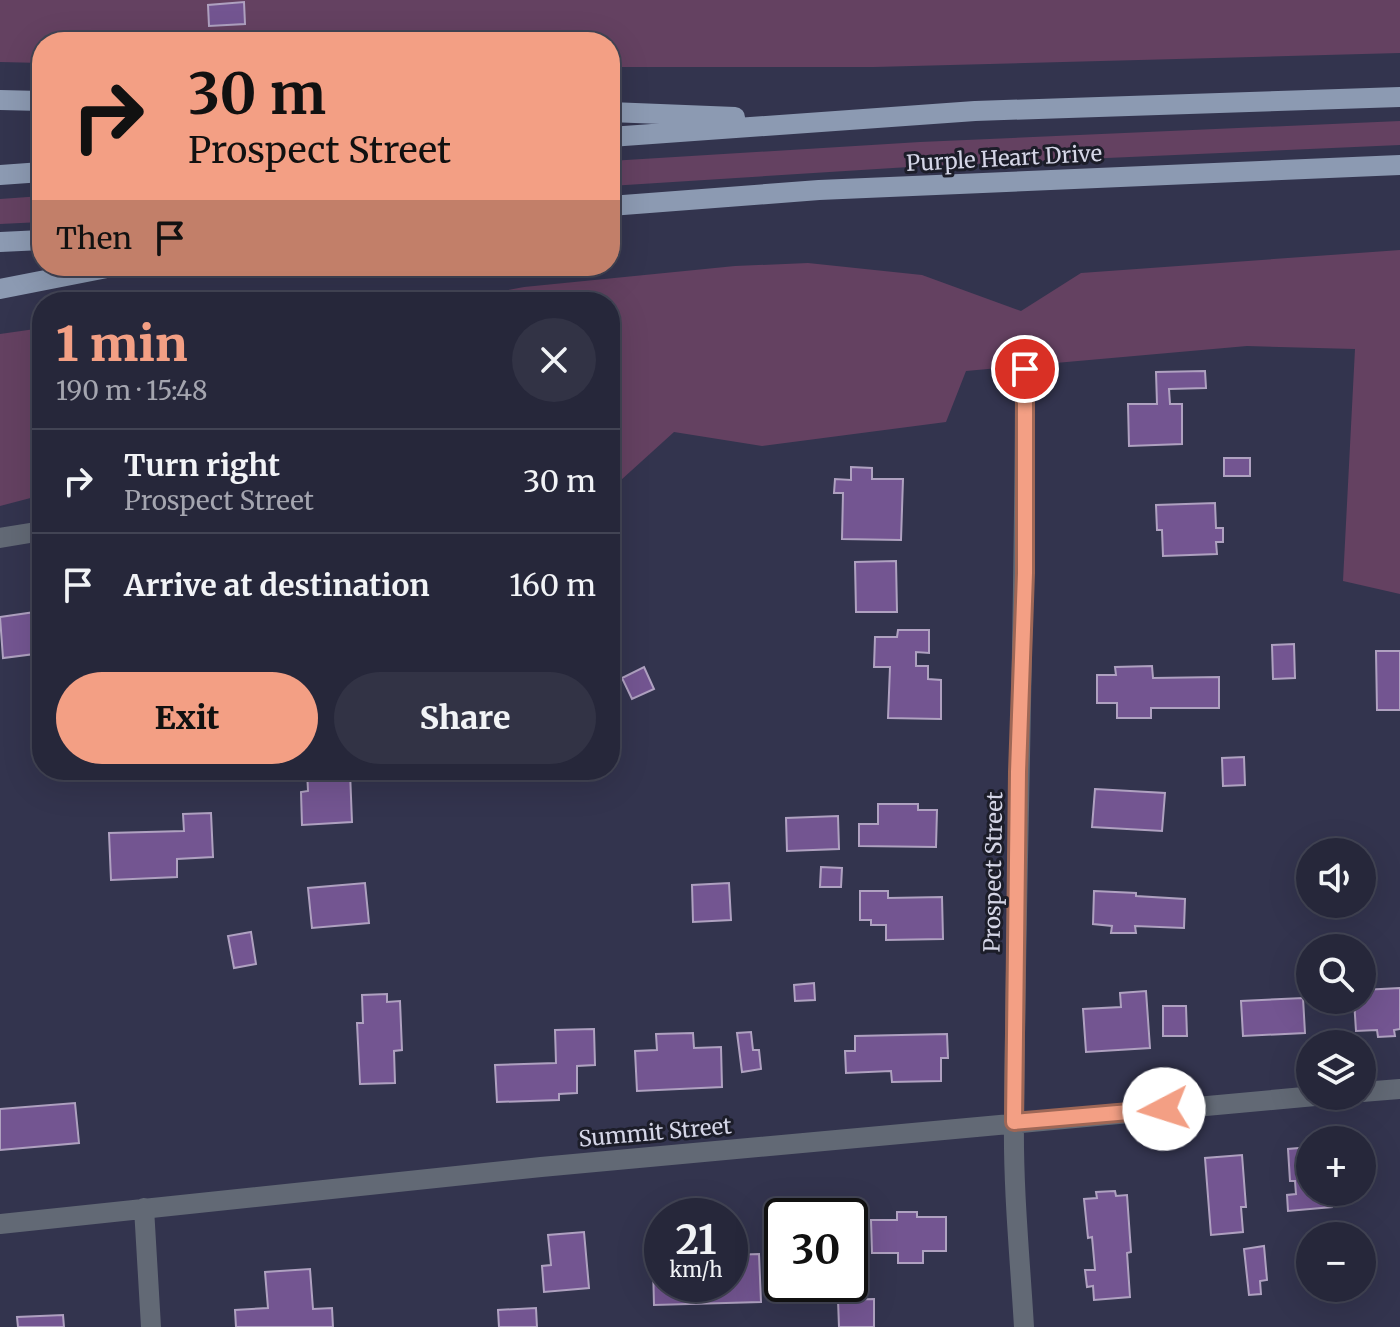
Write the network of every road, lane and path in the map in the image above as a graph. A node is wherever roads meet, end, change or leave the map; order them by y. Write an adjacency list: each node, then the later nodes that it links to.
1 (1400, 97): 5 (main road, Purple Heart Drive)
2 (0, 100): 3 (main road)
3 (32, 101)
4 (620, 112): 5 (main road)
5 (851, 120): 6 (main road, Purple Heart Drive)
6 (620, 136)
7 (1400, 165): 10 (main road, Purple Heart Drive)
8 (32, 173): 9 (main road)
9 (0, 175)
10 (620, 205)
11 (32, 240): 12 (main road)
12 (0, 242)
13 (66, 276): 14 (main road)
14 (0, 289)
15 (1025, 369): 21 (street, Prospect Street)
16 (32, 533): 17 (street)
17 (0, 538)
18 (1400, 1089): 19 (street)
19 (1376, 1091)
20 (1296, 1098): 21 (street, Summit Street)
21 (1014, 1122): 22 (street, Summit Street); 25 (street, Prospect Street)
22 (144, 1208): 23 (street, Summit Street); 24 (street)
23 (0, 1224)
24 (151, 1327)
25 (1024, 1327)

